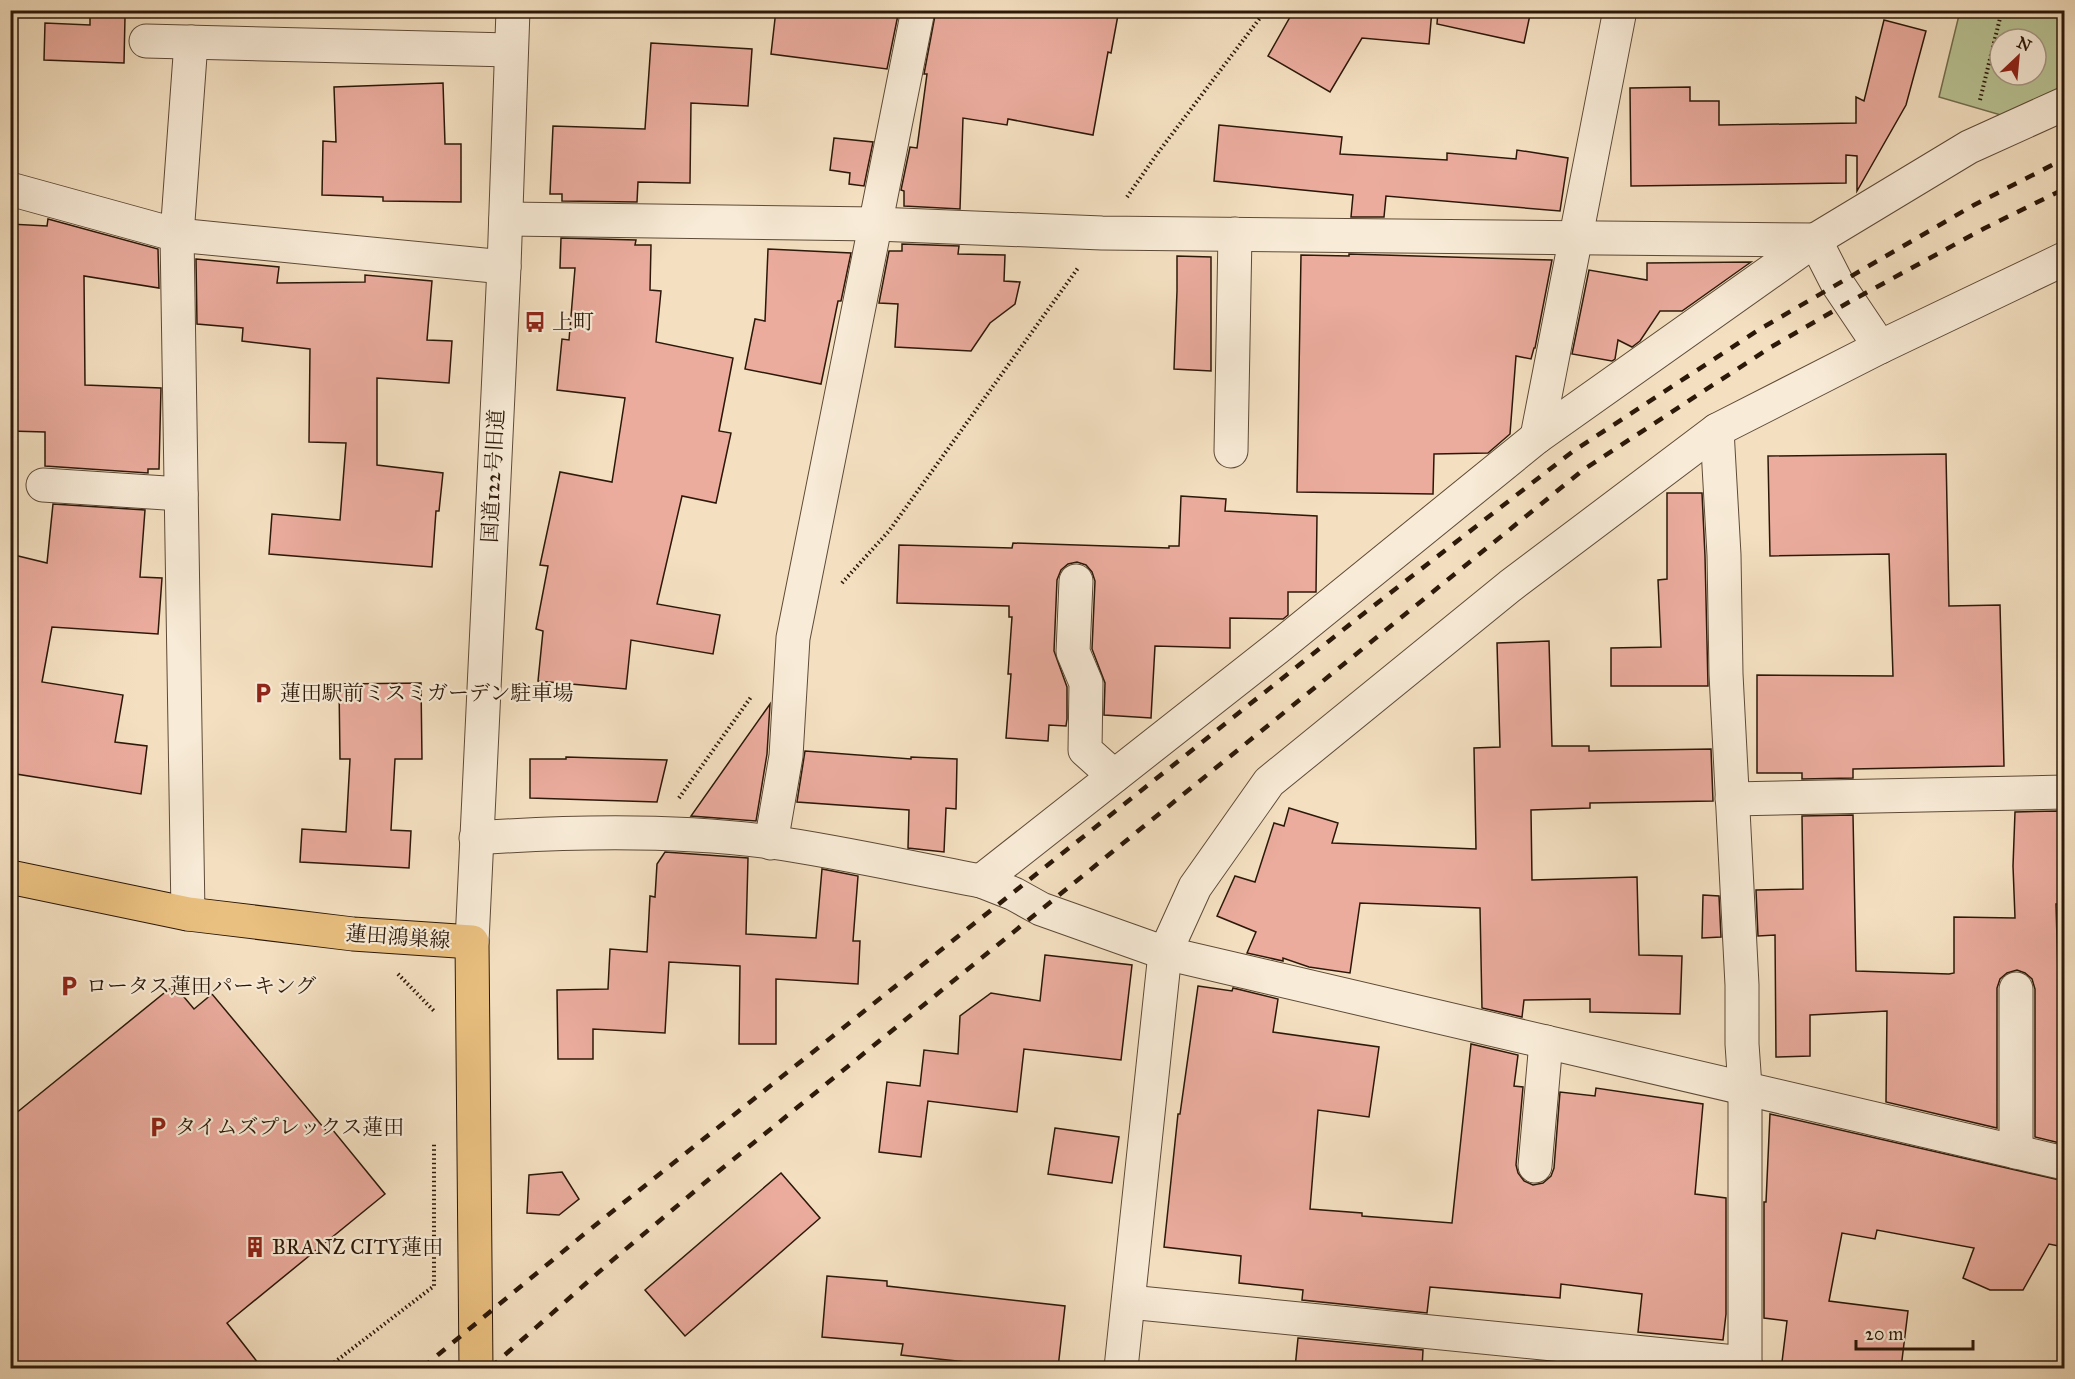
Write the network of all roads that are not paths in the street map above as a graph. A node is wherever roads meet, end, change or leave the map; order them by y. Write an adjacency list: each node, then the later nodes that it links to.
1 (513, 10): 6 (street, 国道122号旧道)
2 (918, 10): 10 (street)
3 (1620, 10): 13 (street)
4 (146, 41): 5 (street)
5 (190, 42): 6 (street); 12 (street)
6 (511, 50): 9 (street, 国道122号旧道)
7 (2064, 104): 14 (street)
8 (10, 189): 12 (street)
9 (506, 219): 10 (street); 16 (street, 国道122号旧道)
10 (876, 224): 11 (street); 28 (street)
11 (1235, 234): 13 (street); 20 (street)
12 (177, 235): 16 (street); 22 (street)
13 (1575, 237): 14 (street); 19 (street)
14 (1815, 240): 17 (street); 19 (street)
15 (2064, 259): 17 (street)
16 (504, 267): 27 (street, 国道122号旧道)
17 (1880, 347): 18 (street)
18 (1717, 430): 26 (street); 33 (street)
19 (1538, 438): 24 (street)
20 (1231, 451)
21 (43, 485): 22 (street)
22 (181, 494): 31 (street)
23 (1076, 581): 24 (street)
24 (1114, 776): 30 (street)
25 (2064, 792): 26 (street)
26 (1732, 800): 36 (street)
27 (476, 838): 28 (street); 32 (street, 国道122号旧道)
28 (771, 843): 30 (street)
29 (10, 877): 31 (main road, 蓮田鴻巣線)
30 (981, 881): 33 (street)
31 (188, 914): 32 (main road, 蓮田鴻巣線)
32 (472, 942): 42 (main road, 蓮田鴻巣線)
33 (1165, 953): 35 (street); 40 (street)
34 (2016, 989): 37 (street)
35 (1546, 1042): 36 (street); 39 (street)
36 (1745, 1088): 37 (street); 41 (street)
37 (2016, 1152): 38 (street)
38 (2064, 1163)
39 (1535, 1166)
40 (1129, 1302): 41 (street); 43 (street)
41 (1745, 1366)
42 (476, 1368)
43 (1121, 1368)

